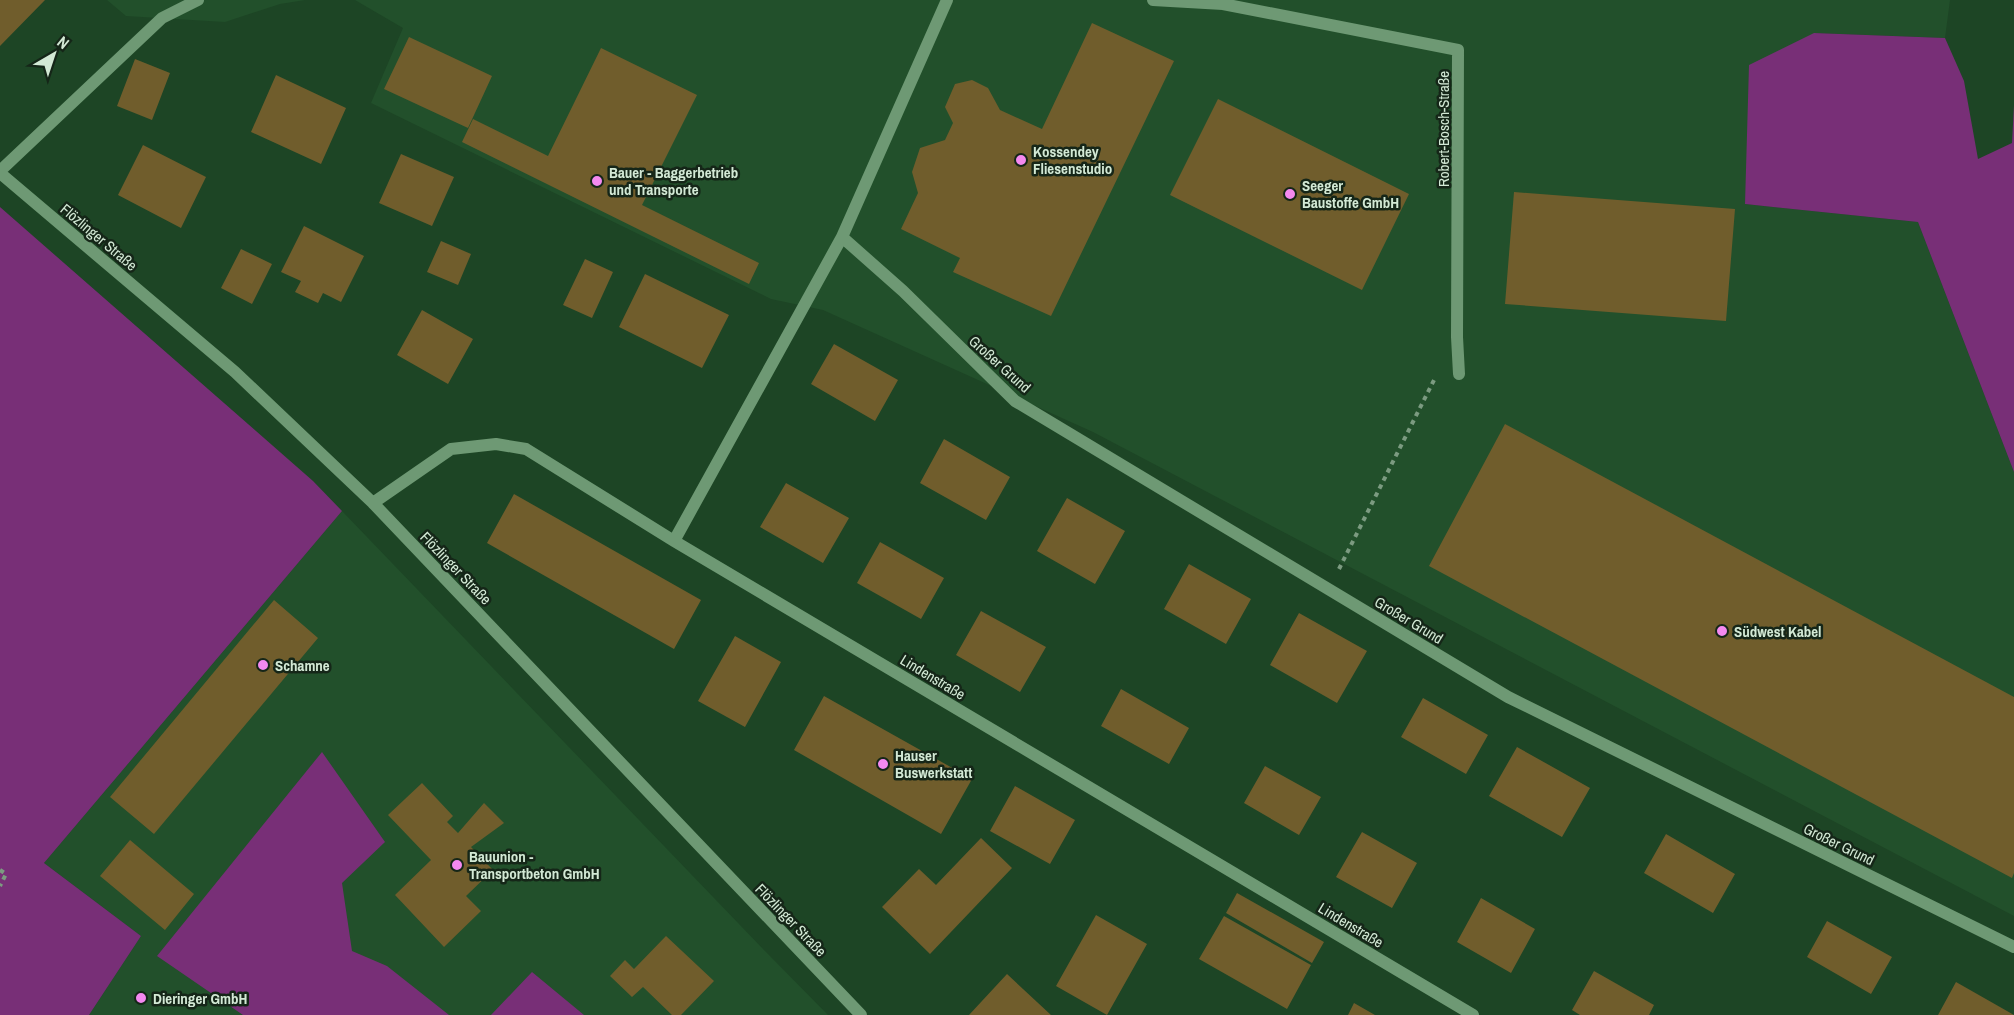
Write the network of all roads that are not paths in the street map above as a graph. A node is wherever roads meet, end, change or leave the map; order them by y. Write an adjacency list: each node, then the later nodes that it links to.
1 (198, 0): 4 (street)
2 (947, 0): 5 (street)
3 (1153, 0): 6 (street, Robert-Bosch-Straße)
4 (0, 172): 7 (street, Flözlinger Straße)
5 (842, 237): 8 (street); 9 (street, Großer Grund)
6 (1459, 374)
7 (373, 502): 8 (street, Lindenstraße); 10 (street, Flözlinger Straße)
8 (674, 541): 11 (street, Lindenstraße)
9 (2014, 947)
10 (861, 1015)
11 (1473, 1015)

